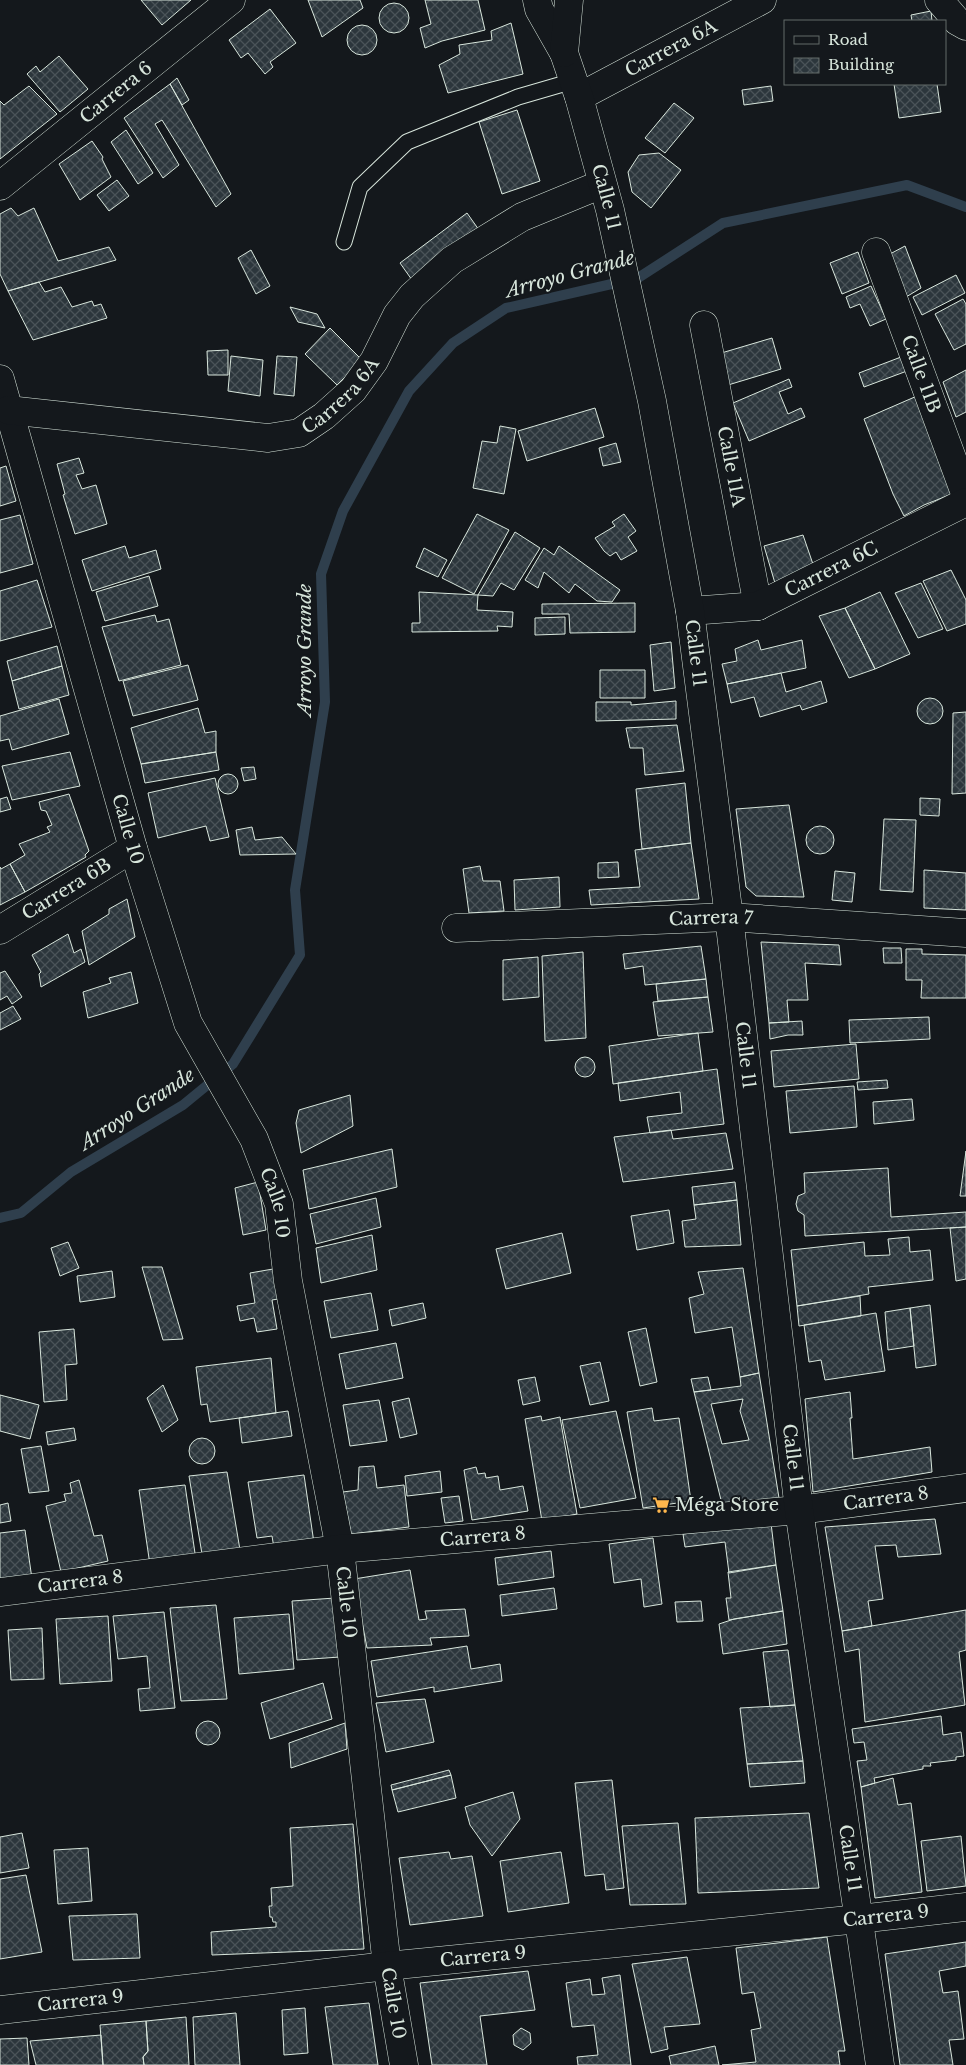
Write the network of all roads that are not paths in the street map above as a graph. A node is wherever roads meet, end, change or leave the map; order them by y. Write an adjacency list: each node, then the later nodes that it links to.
1 (231, 0): 10 (street, Carrera 6)
2 (537, 0): 7 (street, Calle 11)
3 (569, 0): 7 (street, Calle 11)
4 (762, 0): 8 (street, Carrera 6A)
5 (939, 0): 6 (street)
6 (966, 26)
7 (564, 53): 8 (street, Calle 11)
8 (576, 89): 9 (street, Calle 11); 11 (lane)
9 (602, 184): 15 (street, Carrera 6A); 19 (street, Calle 11)
10 (0, 186)
11 (344, 242)
12 (876, 252): 16 (street, Calle 11B)
13 (704, 325): 18 (street, Calle 11A)
14 (0, 379): 15 (street, Calle 10)
15 (8, 410): 20 (street, Calle 10)
16 (966, 496)
17 (966, 502): 18 (street, Carrera 6C)
18 (758, 606): 19 (street, Carrera 6C)
19 (690, 611): 21 (street, Calle 11)
20 (133, 848): 23 (street, Carrera 6B); 27 (street, Calle 10)
21 (729, 917): 22 (street, Carrera 7); 24 (street, Carrera 7); 26 (street, Calle 11)
22 (456, 928)
23 (0, 930)
24 (966, 933)
25 (966, 1488): 26 (street, Carrera 8)
26 (799, 1510): 27 (street, Carrera 8); 30 (street, Calle 11)
27 (340, 1549): 28 (street, Carrera 8); 31 (street, Calle 10)
28 (0, 1592)
29 (966, 1907): 30 (street, Carrera 9)
30 (858, 1919): 31 (street, Carrera 9); 34 (street, Calle 11)
31 (387, 1966): 32 (street, Carrera 9); 33 (street, Calle 10)
32 (0, 2010)
33 (404, 2065)
34 (880, 2065)

